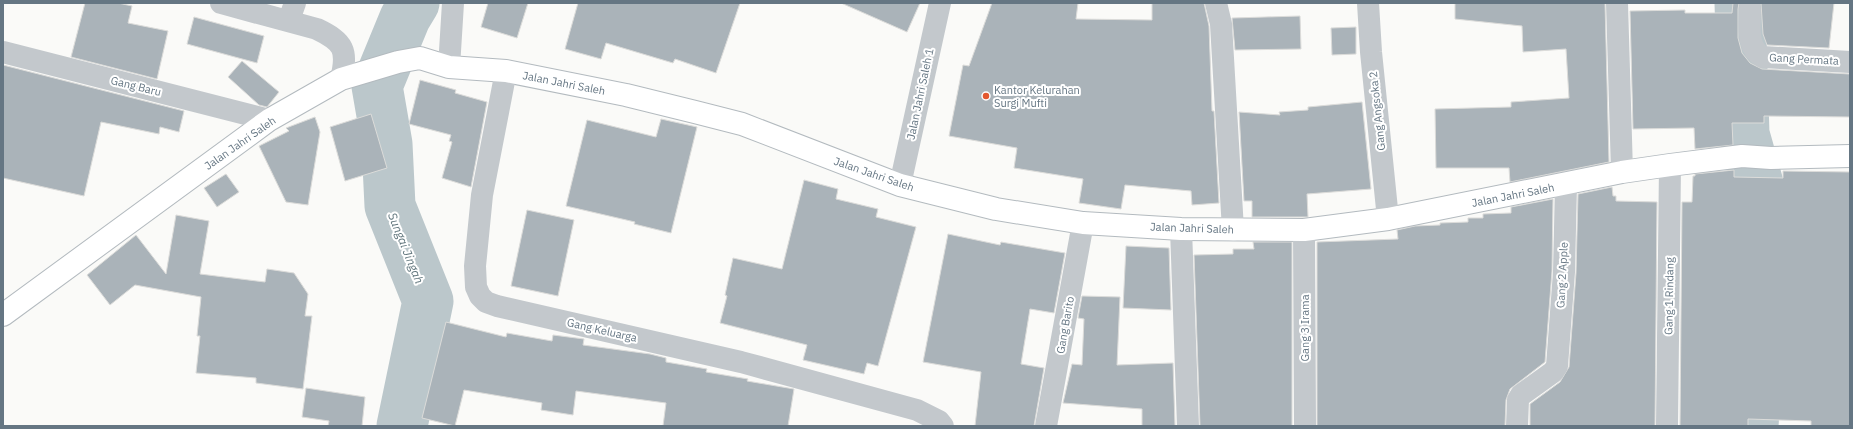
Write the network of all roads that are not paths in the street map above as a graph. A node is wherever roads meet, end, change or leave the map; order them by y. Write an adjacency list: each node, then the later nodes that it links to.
1 (221, 3): 8 (street)
2 (453, 3): 11 (street)
3 (940, 3): 18 (street, Jalan Jahri Saleh 1)
4 (1216, 3): 23 (street)
5 (1368, 3): 20 (street, Gang Angsoka 2)
6 (1617, 3): 17 (street)
7 (1750, 9): 10 (street, Gang Permata)
8 (292, 12): 13 (street)
9 (3, 52): 14 (street, Gang Baru)
10 (1850, 62)
11 (449, 67): 12 (street, Jalan Jahri Saleh); 13 (street, Jalan Jahri Saleh)
12 (506, 71): 18 (street, Jalan Jahri Saleh); 26 (street, Gang Keluarga)
13 (341, 79): 14 (street, Jalan Jahri Saleh)
14 (269, 120): 25 (street, Jalan Jahri Saleh)
15 (1850, 156): 16 (street, Jalan Jahri Saleh)
16 (1670, 165): 17 (street, Jalan Jahri Saleh); 31 (street, Gang 1 Rindang)
17 (1622, 172): 19 (street, Jalan Jahri Saleh)
18 (900, 185): 21 (street, Jalan Jahri Saleh)
19 (1566, 185): 20 (street, Jalan Jahri Saleh); 30 (street, Gang 2 Apple)
20 (1388, 219): 24 (street, Jalan Jahri Saleh)
21 (1083, 223): 22 (street, Jalan Jahri Saleh); 27 (street, Gang Barito)
22 (1181, 229): 23 (street, Jalan Jahri Saleh); 28 (street)
23 (1233, 230): 24 (street, Jalan Jahri Saleh)
24 (1304, 230): 29 (street, Gang 3 Irama)
25 (3, 315)
26 (943, 426)
27 (1046, 426)
28 (1188, 426)
29 (1305, 426)
30 (1517, 426)
31 (1667, 426)

